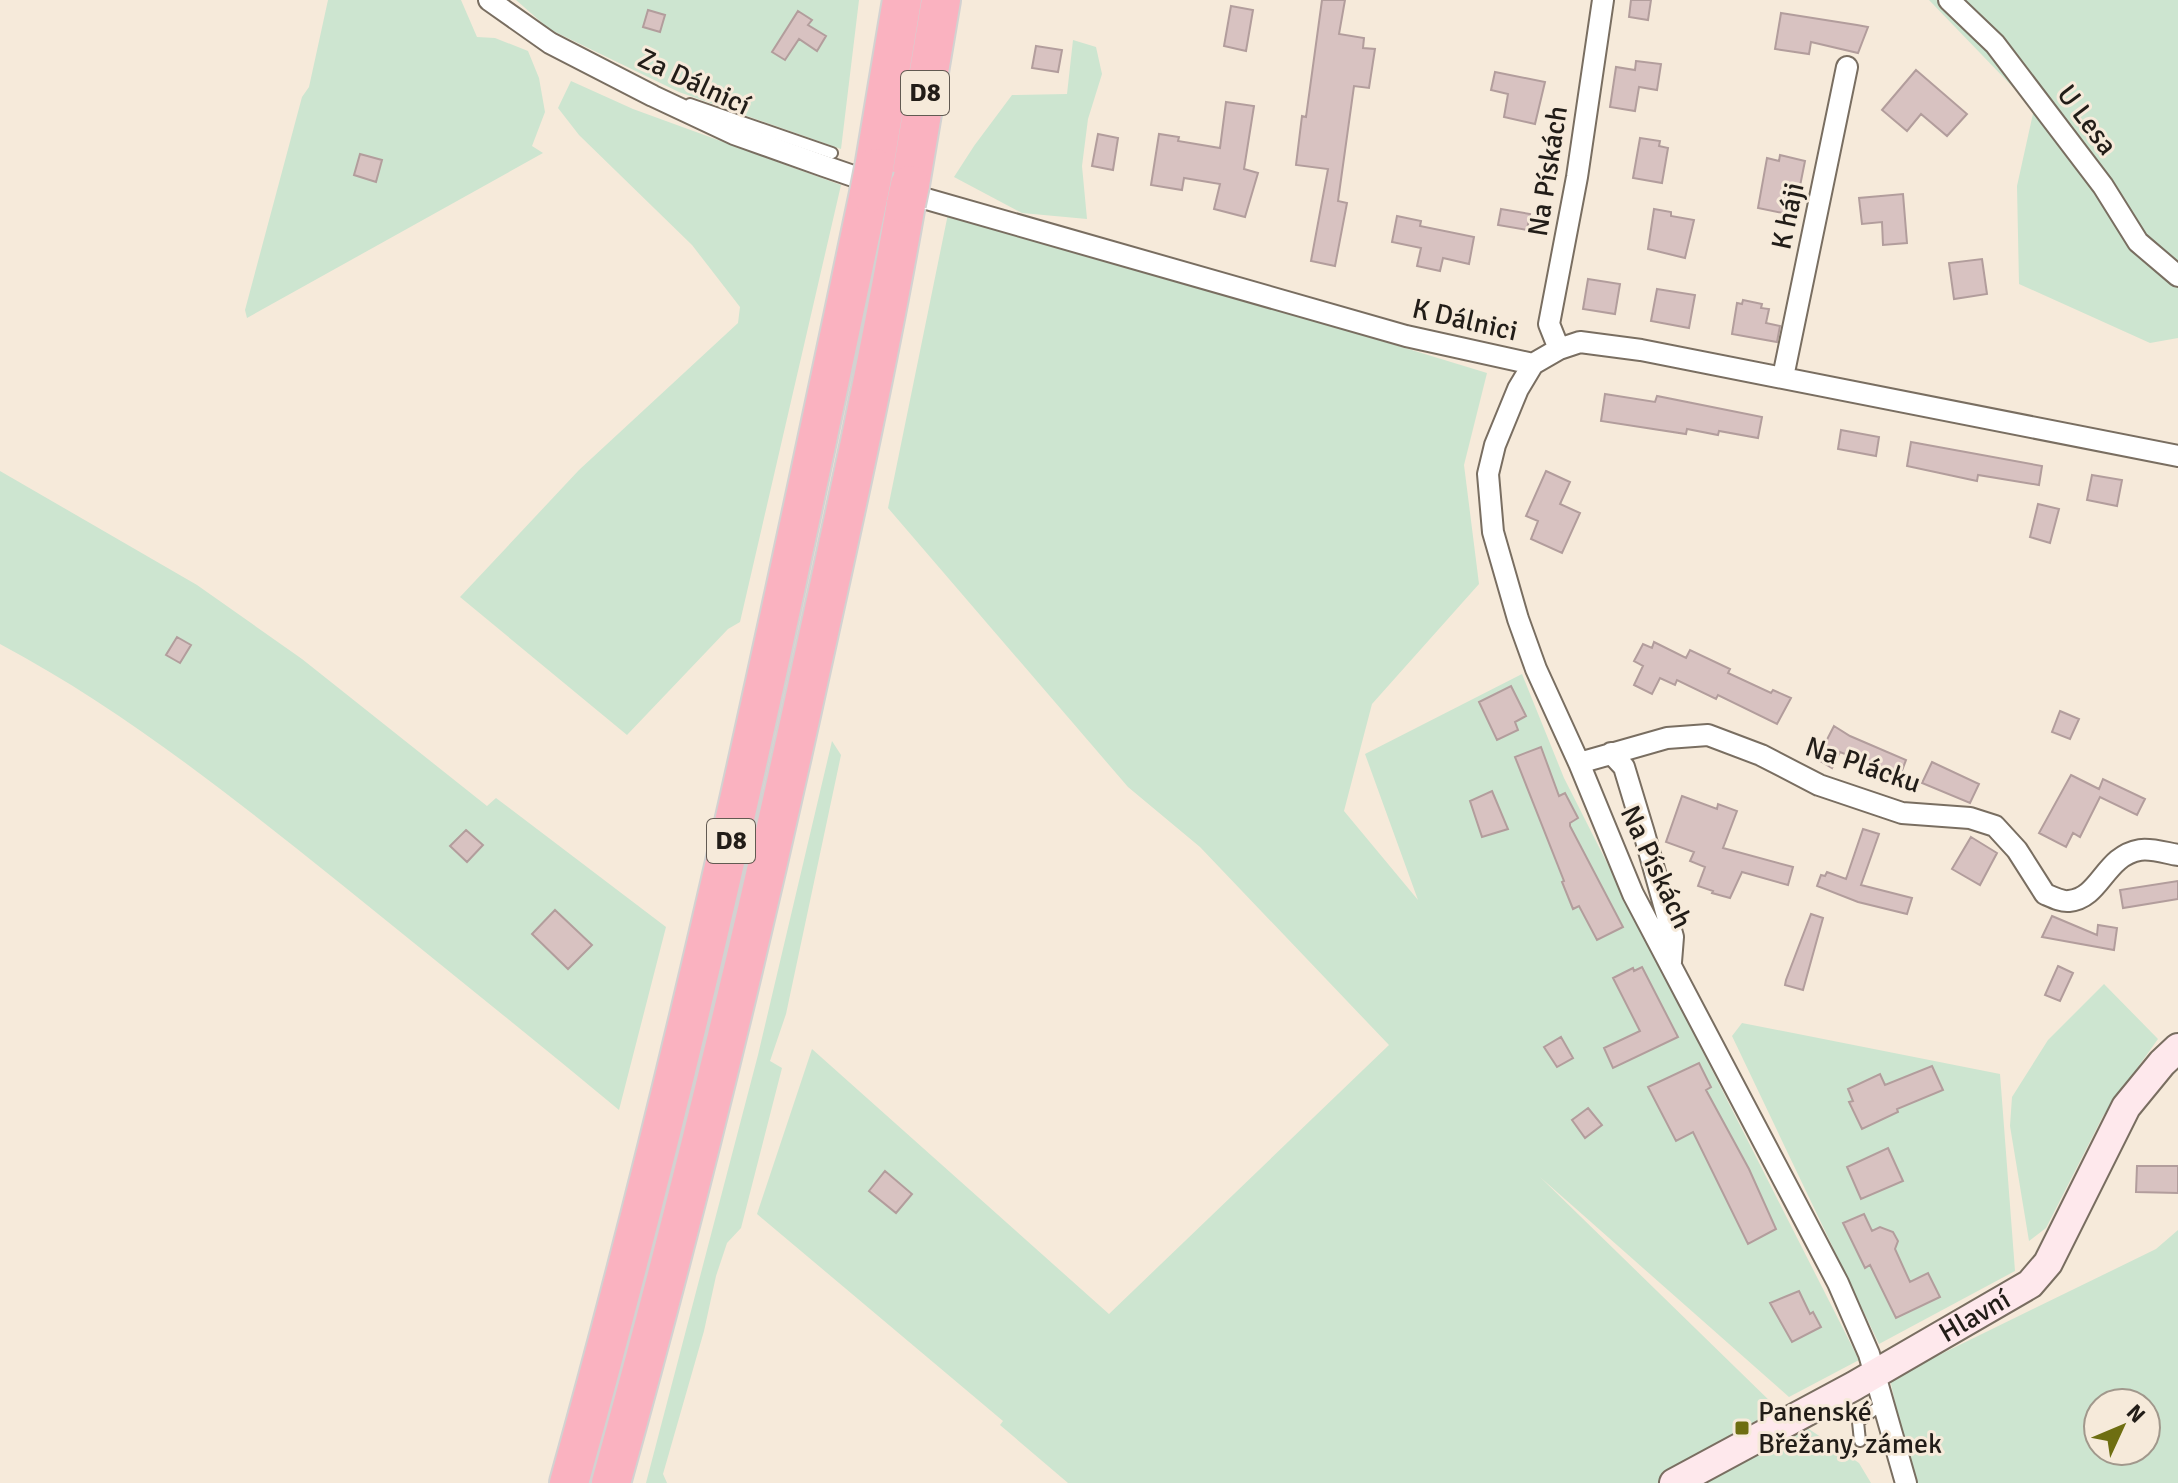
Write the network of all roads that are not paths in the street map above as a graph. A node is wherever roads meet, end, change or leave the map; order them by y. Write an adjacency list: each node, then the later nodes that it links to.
1 (489, 0): 7 (street, Za Dálnicí)
2 (902, 0): 9 (highway, D8)
3 (941, 0): 9 (highway, D8)
4 (1603, 0): 11 (street, Na Pískách)
5 (1949, 0): 10 (street, U Lesa)
6 (1847, 67): 13 (street, K háji)
7 (653, 96): 8 (lane); 9 (street, Za Dálnicí)
8 (832, 153)
9 (889, 188): 12 (street, K Dálnici); 20 (highway, D8); 25 (highway, D8)
10 (2178, 276)
11 (1559, 349): 12 (street, K Dálnici); 13 (street, K Dálnici)
12 (1533, 364): 16 (street, Na Pískách)
13 (1783, 377): 14 (street, K Dálnici)
14 (2178, 456)
15 (1611, 753): 16 (street, Na Plácku); 17 (street, Na Plácku); 18 (street)
16 (1579, 763): 18 (street, Na Pískách)
17 (2178, 855)
18 (1671, 962): 21 (street, Na Pískách)
19 (2178, 1048): 21 (street, Hlavní)
20 (652, 1338): 23 (lane); 26 (highway, D8)
21 (1874, 1375): 22 (street, Na Pískách); 27 (street, Hlavní)
22 (1882, 1404): 24 (lane); 28 (street, Na Pískách)
23 (635, 1439)
24 (1860, 1441)
25 (569, 1482)
26 (611, 1483)
27 (1674, 1483)
28 (1906, 1483)

